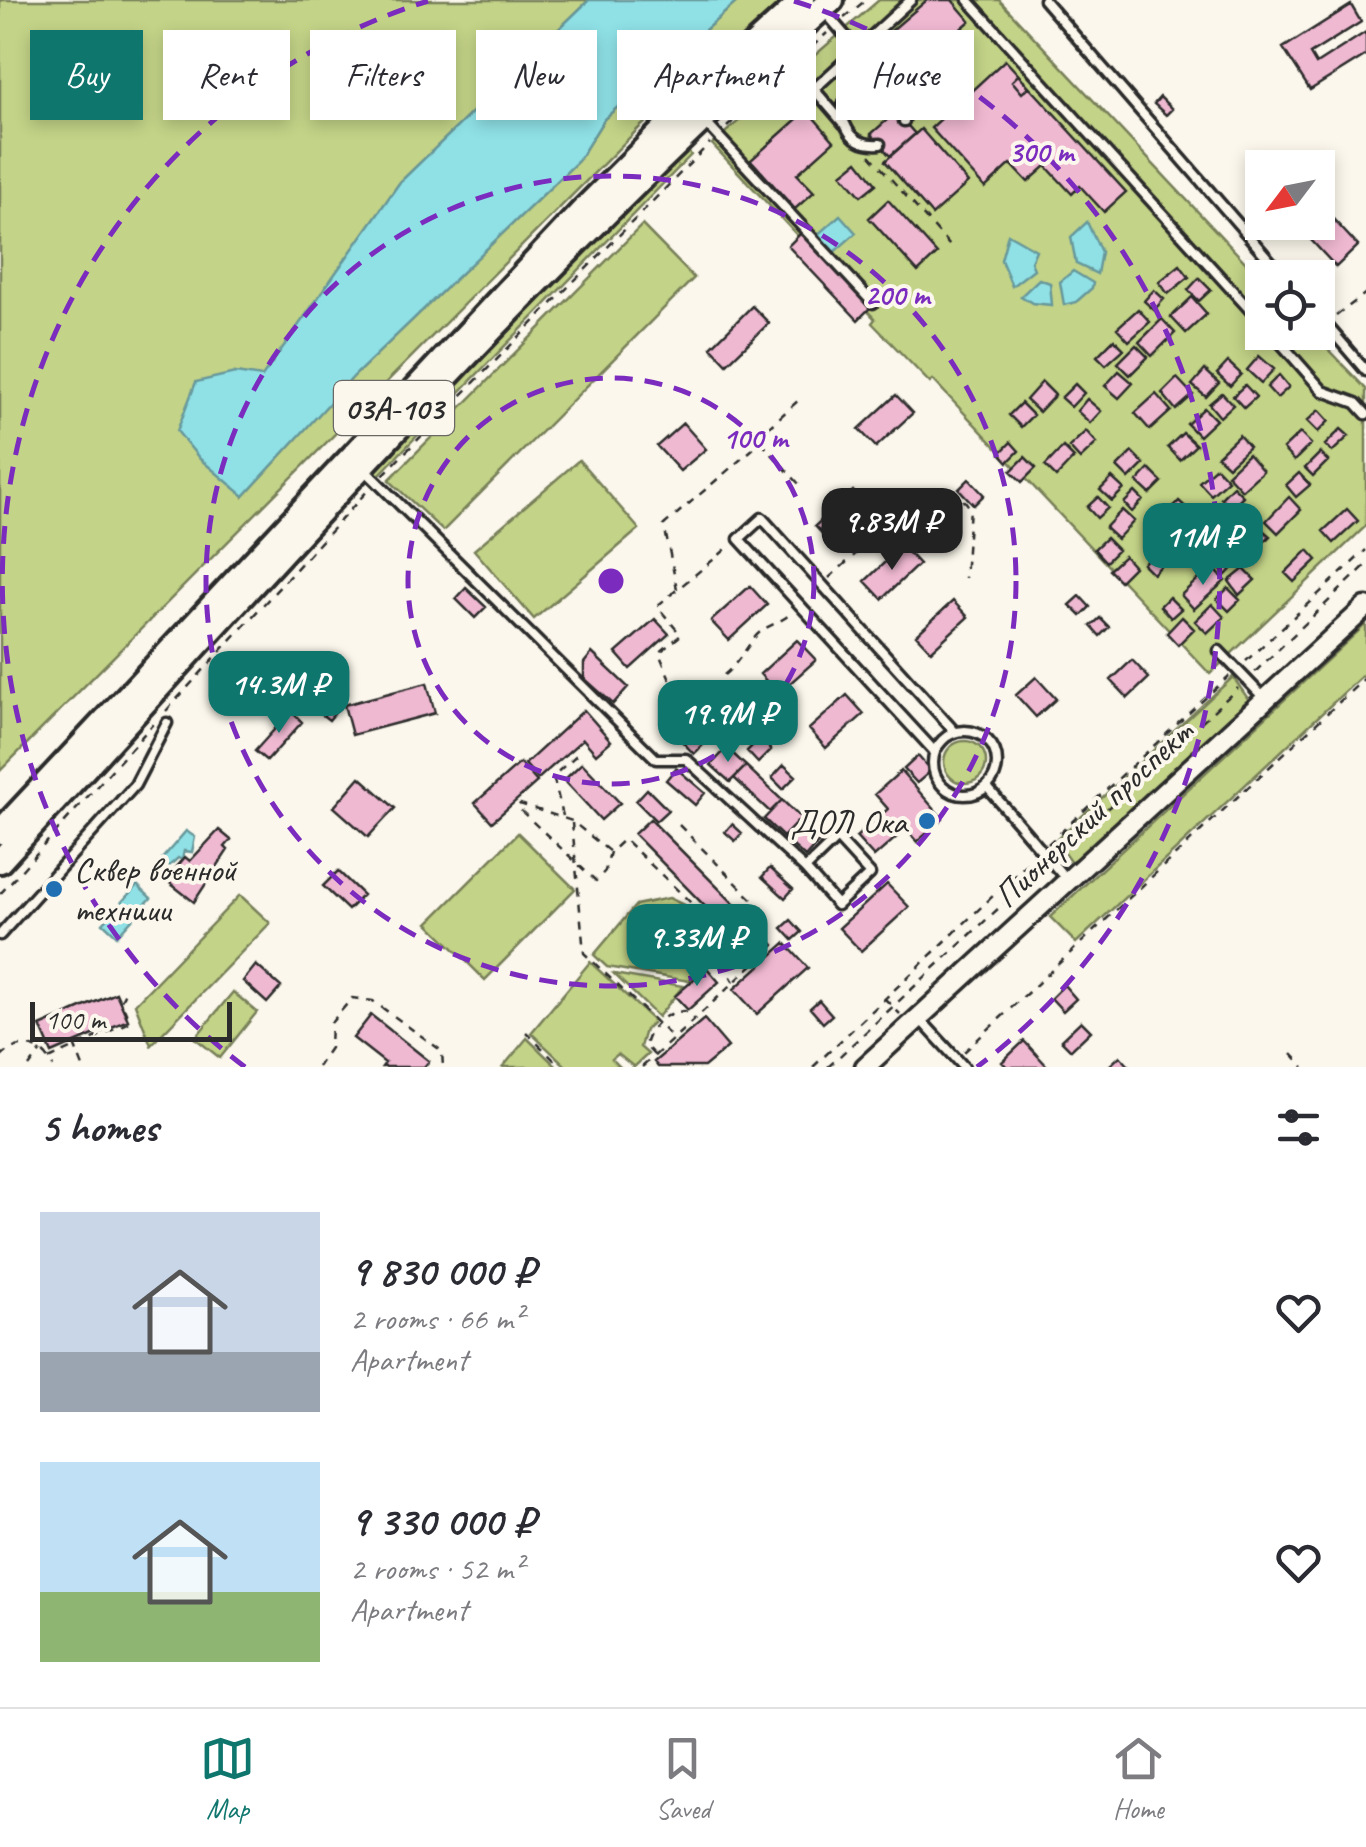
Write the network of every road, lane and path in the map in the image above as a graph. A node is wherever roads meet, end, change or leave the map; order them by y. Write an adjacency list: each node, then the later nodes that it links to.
1 (866, 0): 5 (path)
2 (912, 0): 9 (lane)
3 (968, 0): 24 (lane)
4 (1044, 0): 21 (lane)
5 (823, 9): 6 (main road, 03А-103); 7 (path); 8 (lane); 57 (main road, 03А-103)
6 (806, 30)
7 (806, 30)
8 (840, 30)
9 (879, 30)
10 (836, 69): 11 (lane)
11 (816, 87)
12 (816, 91): 16 (lane)
13 (717, 120): 17 (main road, 03А-103)
14 (717, 120): 17 (path)
15 (844, 120): 16 (lane)
16 (845, 126): 18 (lane)
17 (710, 127): 23 (lane); 32 (path); 32 (main road, 03А-103)
18 (856, 139): 19 (lane); 20 (path)
19 (880, 144)
20 (950, 246)
21 (1269, 260)
22 (1366, 293): 25 (path)
23 (873, 303)
24 (1245, 304)
25 (1335, 319)
26 (1335, 336): 28 (lane)
27 (1287, 350): 30 (lane)
28 (1366, 371)
29 (801, 398): 31 (path)
30 (1366, 414)
31 (761, 442): 33 (path); 39 (path)
32 (369, 474): 61 (main road, 03А-103); 63 (lane); 65 (path)
33 (800, 485)
34 (739, 538): 38 (lane); 39 (path); 40 (lane)
35 (1366, 550): 43 (path)
36 (1366, 564): 46 (path)
37 (966, 578): 38 (path)
38 (822, 584): 50 (lane)
39 (677, 589): 49 (path)
40 (800, 605): 44 (path); 51 (lane)
41 (1366, 607): 47 (street, Пионерский проспект)
42 (1219, 651): 43 (lane)
43 (1236, 670): 46 (lane); 58 (path)
44 (724, 675)
45 (1366, 678): 83 (path)
46 (1247, 680): 47 (lane); 60 (path)
47 (1265, 698): 64 (street, Пионерский проспект)
48 (168, 723): 66 (lane)
49 (688, 724)
50 (955, 732): 51 (lane); 53 (lane)
51 (934, 751): 53 (lane)
52 (580, 752): 54 (path)
53 (987, 788): 58 (lane)
54 (564, 818): 55 (path); 62 (path)
55 (572, 821): 59 (path); 62 (path)
56 (679, 825): 67 (path)
57 (0, 832)
58 (1042, 849): 60 (lane); 91 (path)
59 (610, 852): 62 (path); 68 (path)
60 (1051, 860): 64 (lane); 92 (path)
61 (0, 861)
62 (577, 864): 74 (path)
63 (804, 869): 63 (lane)
64 (1068, 882): 72 (street, Пионерский проспект)
65 (0, 894)
66 (0, 935)
67 (768, 940): 68 (path); 69 (path)
68 (741, 948): 69 (path); 70 (path)
69 (754, 963): 70 (path)
70 (734, 982): 73 (path)
71 (125, 992): 77 (path)
72 (918, 1018): 83 (lane); 93 (street, Пионерский проспект)
73 (693, 1020): 74 (path); 76 (path)
74 (658, 1022): 76 (path); 80 (path)
75 (526, 1032): 89 (path)
76 (673, 1038): 80 (path)
77 (74, 1045): 82 (path); 86 (path)
78 (42, 1050): 81 (path); 82 (path); 84 (path)
79 (1292, 1054): 94 (path)
80 (655, 1056): 90 (path)
81 (0, 1058)
82 (50, 1059): 85 (path)
83 (961, 1063)
84 (29, 1067)
85 (53, 1067)
86 (83, 1067)
87 (317, 1067): 88 (path)
88 (443, 1067)
89 (561, 1067)
90 (642, 1067)
91 (812, 1067)
92 (828, 1067)
93 (865, 1067)
94 (1304, 1067)

